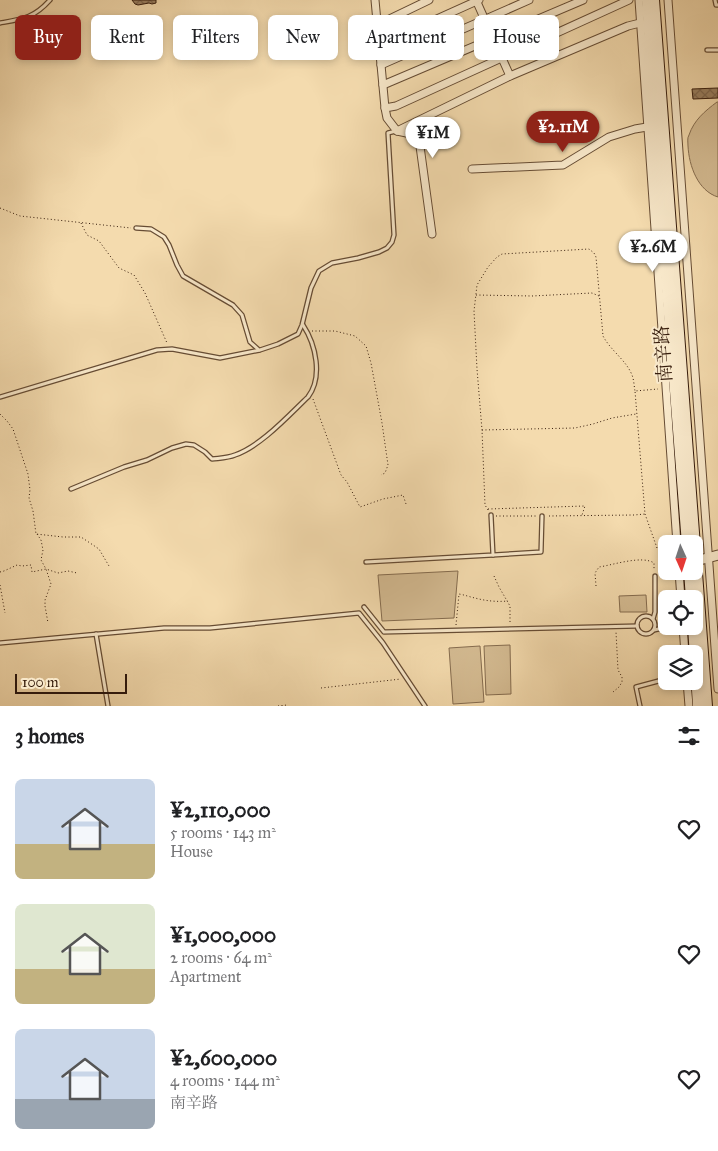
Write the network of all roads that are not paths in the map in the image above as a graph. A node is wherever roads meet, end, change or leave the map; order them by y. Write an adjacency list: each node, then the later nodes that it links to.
1 (50, 0): 20 (lane)
2 (375, 0): 14 (street)
3 (429, 0): 15 (street)
4 (477, 0): 16 (street); 17 (street)
5 (529, 0): 18 (street)
6 (583, 0): 19 (street)
7 (629, 0): 23 (street)
8 (639, 0): 21 (street)
9 (647, 0): 33 (main road, 南辛路)
10 (654, 0): 38 (main road, 南辛路)
11 (668, 0): 37 (street)
12 (715, 0): 13 (lane)
13 (718, 4)
14 (376, 15)
15 (398, 15)
16 (444, 15)
17 (483, 15)
18 (496, 15)
19 (547, 15)
20 (0, 23)
21 (640, 23): 31 (street); 33 (street)
22 (474, 25): 30 (street)
23 (559, 32)
24 (474, 46): 32 (street)
25 (707, 50): 26 (lane)
26 (718, 50)
27 (380, 60): 30 (street)
28 (498, 60): 34 (street)
29 (503, 60): 31 (street)
30 (381, 65): 32 (street)
31 (510, 76): 36 (street)
32 (383, 85): 34 (street)
33 (650, 105): 35 (street); 45 (main road, 南辛路)
34 (385, 108): 36 (street)
35 (647, 127): 39 (street); 45 (street)
36 (397, 131): 41 (street); 42 (lane)
37 (677, 133): 38 (lane); 44 (street)
38 (664, 134): 45 (main road, 南辛路)
39 (472, 169)
40 (136, 228): 43 (lane)
41 (432, 234)
42 (302, 325): 43 (lane); 47 (lane)
43 (260, 350): 46 (lane)
44 (696, 386): 45 (street); 55 (street)
45 (675, 388): 50 (street); 51 (main road, 南辛路); 52 (main road, 南辛路)
46 (0, 397)
47 (71, 489)
48 (491, 515): 53 (lane)
49 (542, 516): 53 (lane)
50 (677, 535)
51 (686, 535)
52 (693, 535)
53 (493, 555): 57 (lane)
54 (718, 555): 55 (street)
55 (708, 557): 56 (street); 68 (street)
56 (703, 559)
57 (366, 562)
58 (655, 576): 61 (lane)
59 (698, 580): 67 (main road, 南辛路)
60 (364, 607): 62 (lane)
61 (653, 619): 62 (lane); 64 (lane)
62 (637, 626): 64 (lane)
63 (658, 629): 64 (lane)
64 (654, 630)
65 (96, 634): 66 (lane); 77 (lane); 78 (lane)
66 (0, 643)
67 (703, 645)
68 (716, 645): 69 (street); 70 (street)
69 (703, 648)
70 (717, 673): 71 (street); 73 (street)
71 (703, 676)
72 (658, 682): 79 (lane)
73 (718, 689)
74 (693, 690): 80 (street)
75 (697, 690): 81 (main road, 南辛路)
76 (701, 690): 82 (main road, 南辛路)
77 (108, 706)
78 (425, 706)
79 (640, 706)
80 (689, 706)
81 (698, 706)
82 (707, 706)

